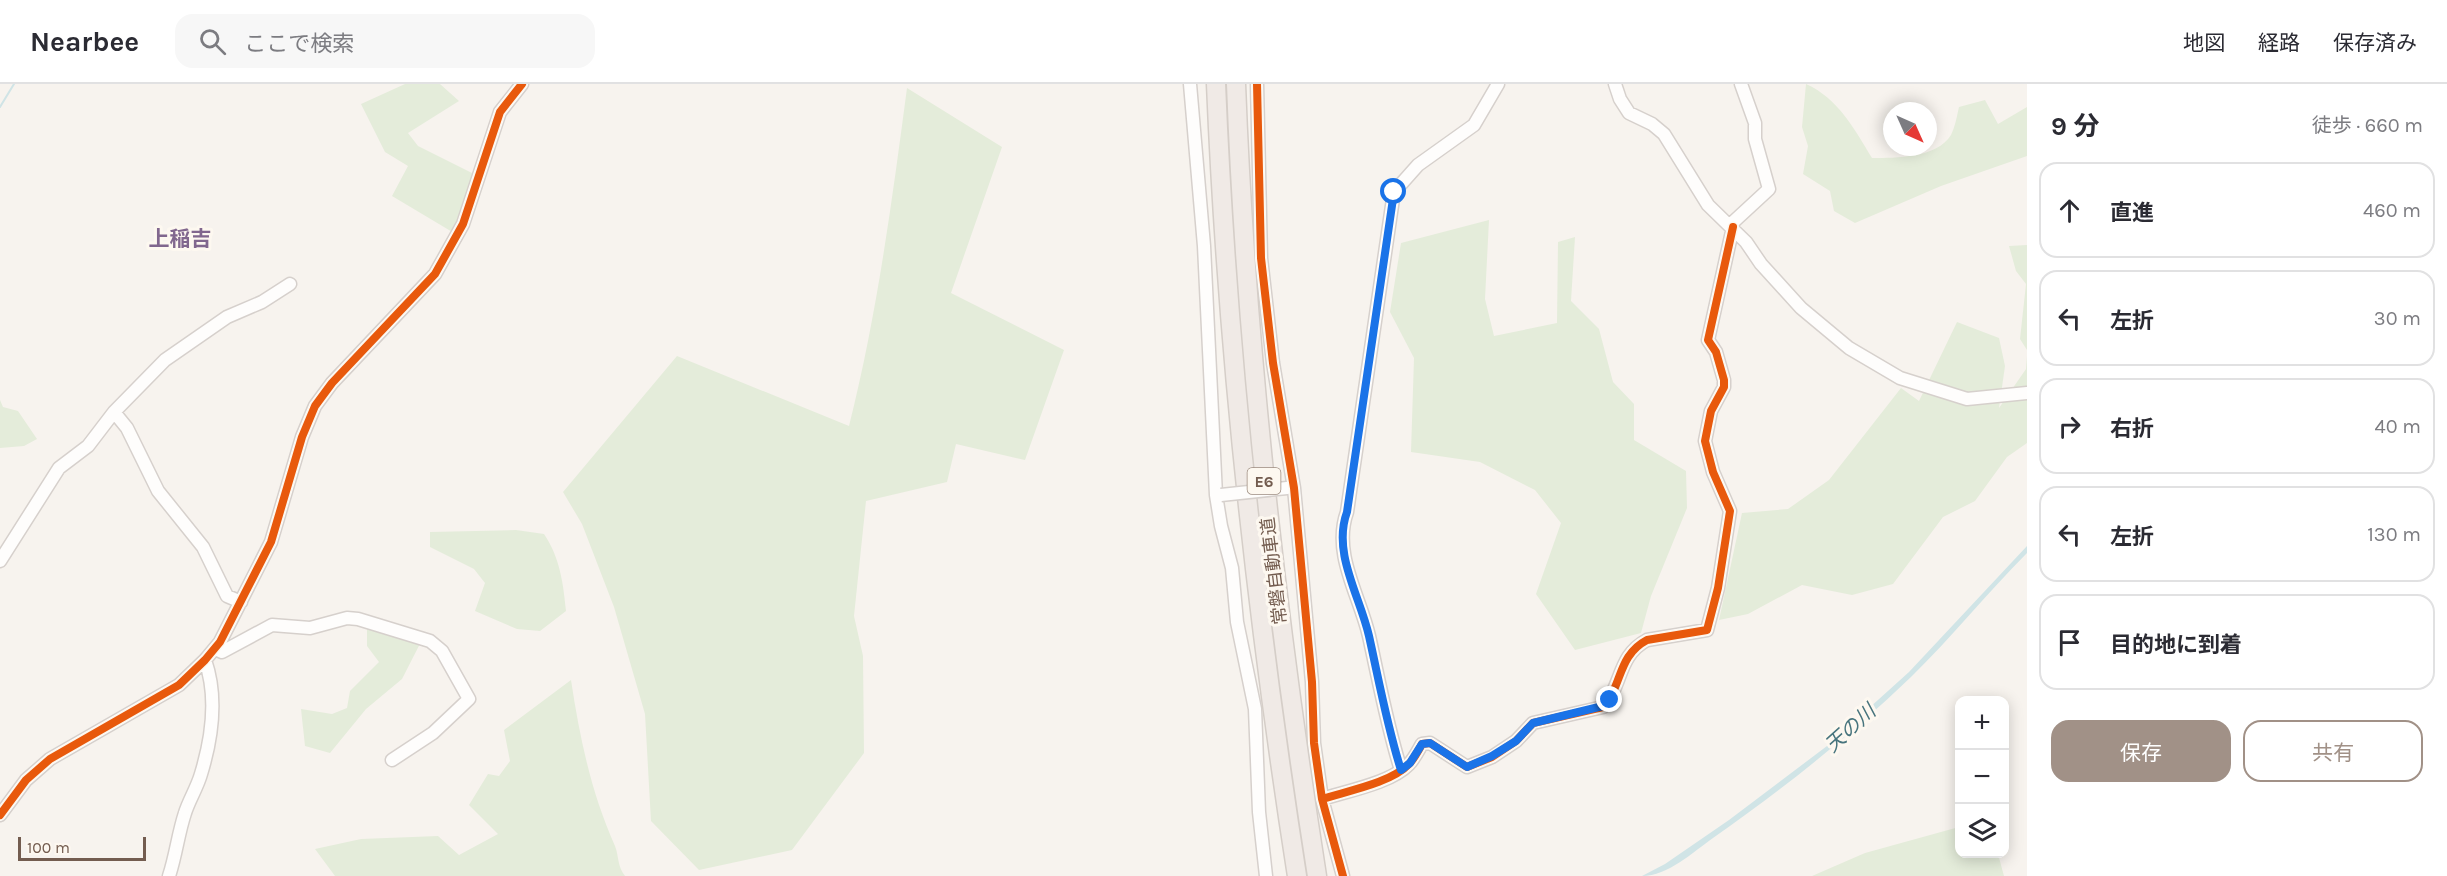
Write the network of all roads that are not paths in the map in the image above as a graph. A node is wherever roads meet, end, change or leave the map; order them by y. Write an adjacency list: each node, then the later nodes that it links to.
1 (522, 84): 16 (street)
2 (1190, 84): 14 (street)
3 (1216, 84): 25 (highway, 常磐自動車道 / E6)
4 (1236, 84): 26 (highway, 常磐自動車道 / E6)
5 (1257, 84): 13 (street)
6 (1498, 84): 20 (street)
7 (1616, 84): 9 (street)
8 (1741, 84): 9 (street)
9 (1732, 226): 11 (street); 20 (street)
10 (290, 284): 12 (street)
11 (2027, 393)
12 (114, 412): 15 (street); 16 (street)
13 (1291, 488): 14 (street, bridge); 21 (street)
14 (1219, 495): 24 (street)
15 (0, 561)
16 (241, 602): 17 (street)
17 (215, 649): 18 (street); 19 (street)
18 (206, 660): 22 (street); 23 (street)
19 (392, 760)
20 (1401, 770): 21 (street)
21 (1322, 799): 27 (street)
22 (0, 815)
23 (169, 876)
24 (1266, 876)
25 (1297, 876)
26 (1317, 876)
27 (1342, 876)

